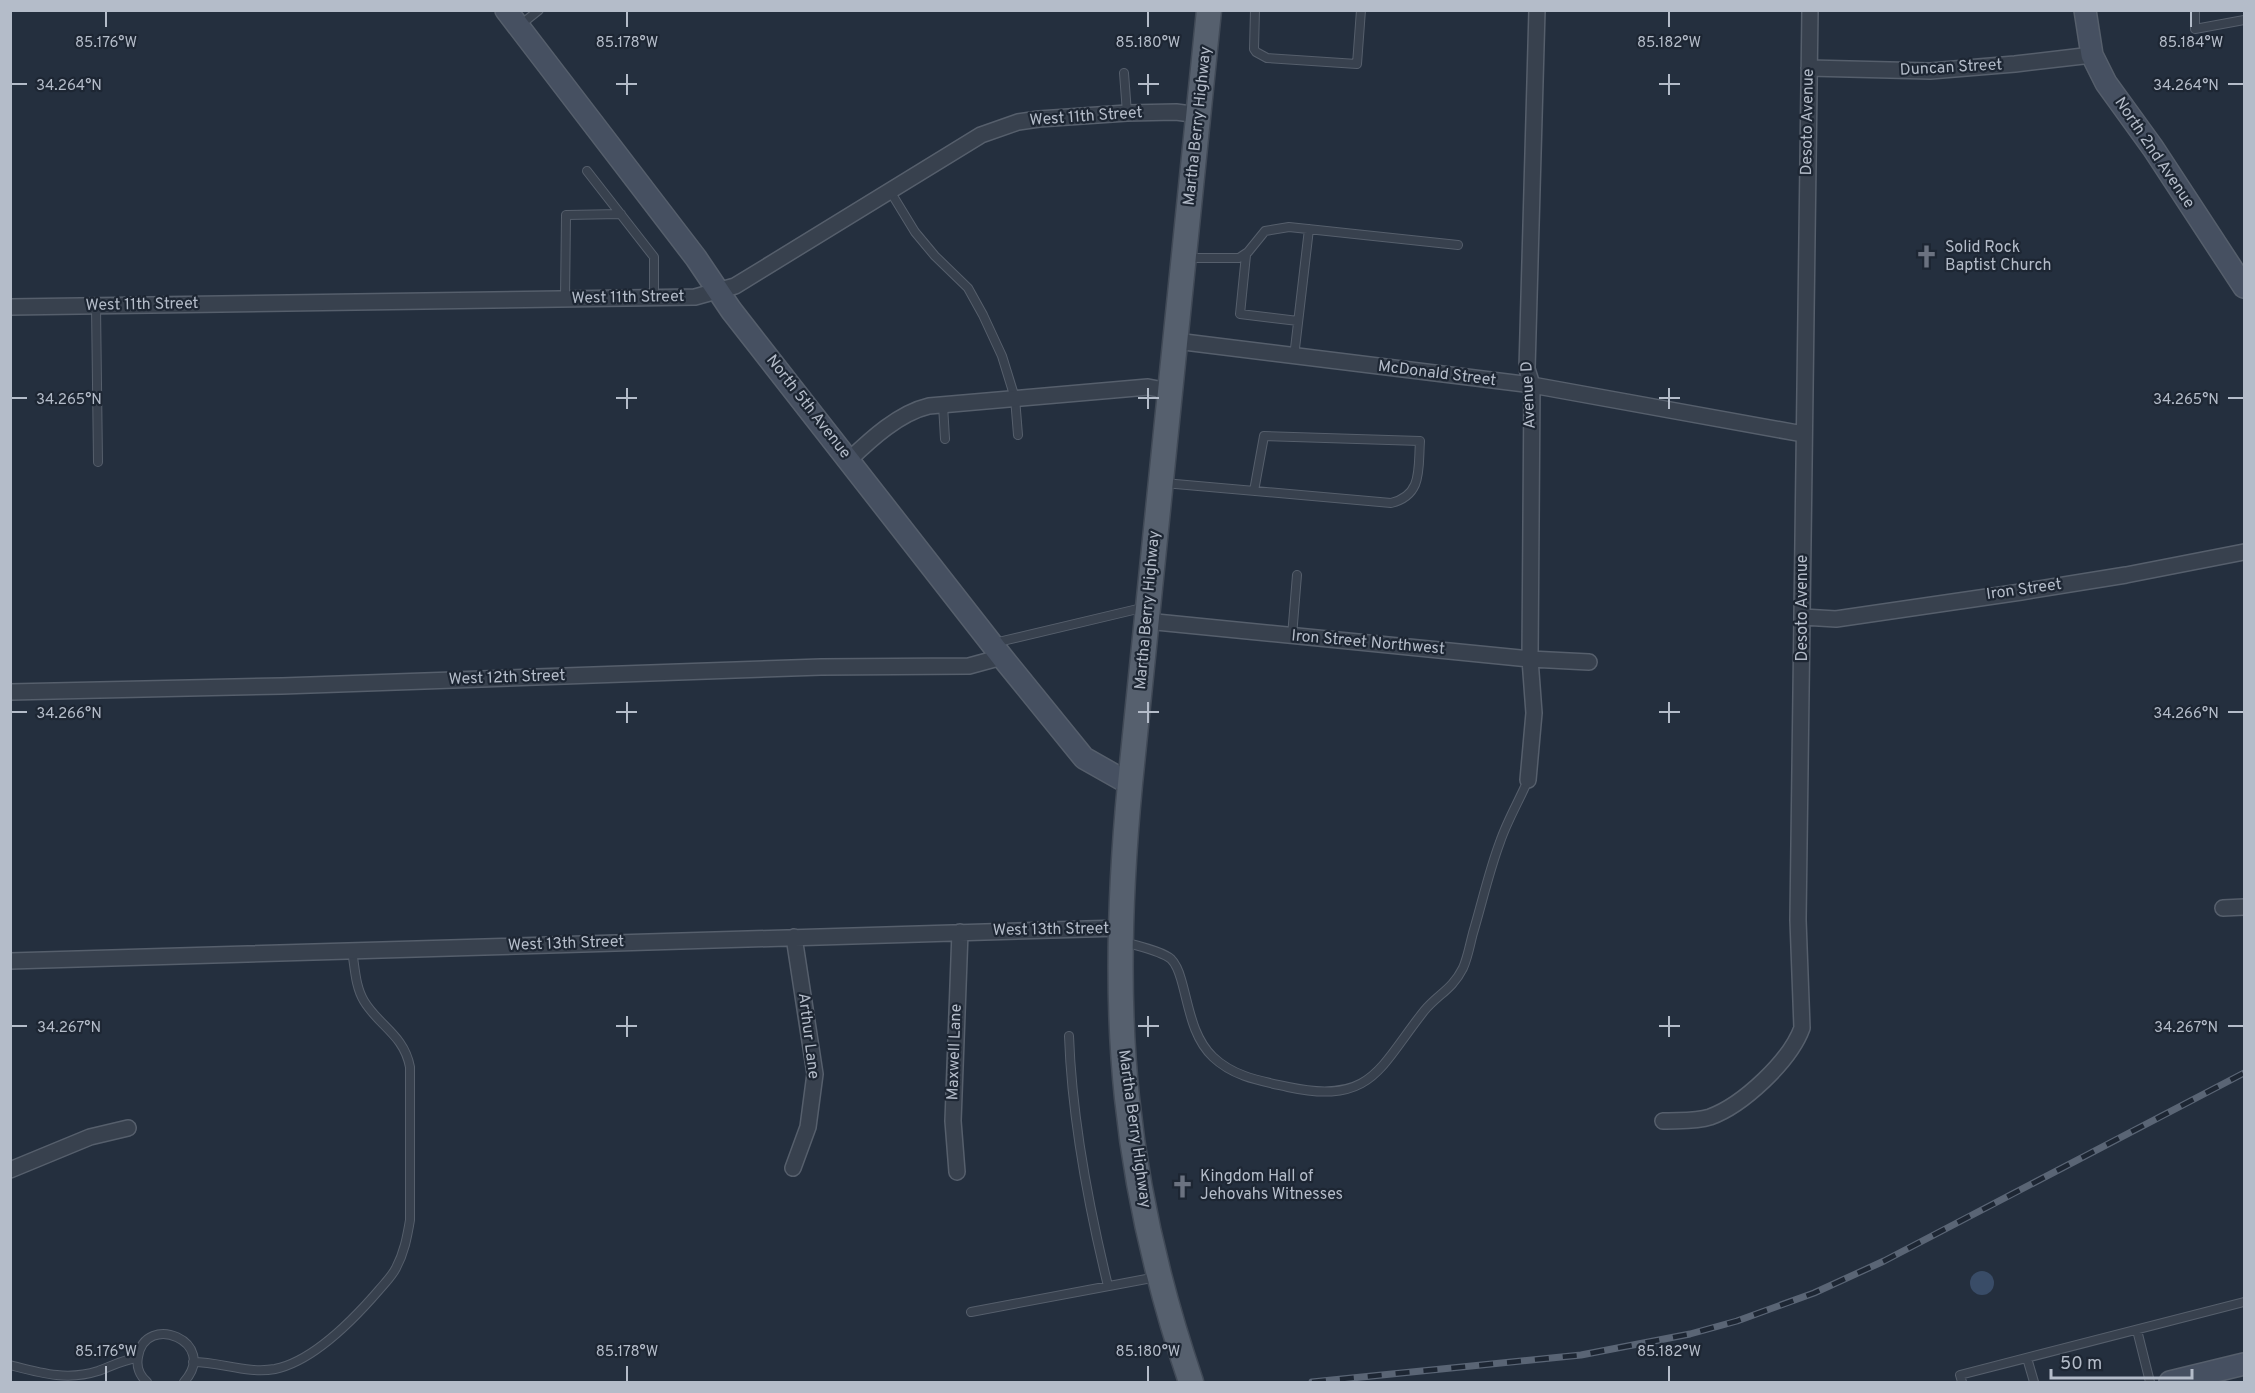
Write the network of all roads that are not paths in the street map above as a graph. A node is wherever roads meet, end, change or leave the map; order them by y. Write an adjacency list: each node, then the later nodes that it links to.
1 (539, 10): 9 (lane)
2 (1209, 10): 15 (main road, Martha Berry Highway)
3 (1255, 10): 4 (lane)
4 (1361, 10)
5 (1537, 10): 32 (street, Avenue D)
6 (1810, 10): 12 (street, Desoto Avenue)
7 (2085, 10): 11 (street, North 2nd Avenue)
8 (2195, 10): 10 (lane)
9 (512, 19): 24 (street, North 5th Avenue)
10 (2244, 20)
11 (2092, 55): 12 (street, Duncan Street); 23 (street, North 2nd Avenue)
12 (1809, 68): 36 (street, Desoto Avenue)
13 (1124, 73): 14 (lane)
14 (1127, 113): 15 (street, West 11th Street); 17 (street, West 11th Street)
15 (1199, 115): 22 (main road, Martha Berry Highway)
16 (587, 171): 18 (lane)
17 (890, 191): 24 (street, West 11th Street); 34 (lane)
18 (621, 214): 25 (lane); 26 (lane)
19 (1309, 229): 20 (lane); 21 (lane); 29 (lane)
20 (1458, 245)
21 (1246, 255): 22 (lane); 29 (lane)
22 (1184, 258): 30 (main road, Martha Berry Highway)
23 (2244, 287)
24 (718, 290): 25 (street, West 11th Street); 39 (street, North 5th Avenue)
25 (654, 297): 26 (street, West 11th Street)
26 (565, 299): 27 (street, West 11th Street)
27 (96, 306): 28 (street, West 11th Street); 40 (lane)
28 (10, 307)
29 (1298, 321): 31 (lane)
30 (1176, 341): 31 (street, McDonald Street); 33 (main road, Martha Berry Highway)
31 (1294, 357): 32 (street, McDonald Street)
32 (1532, 385): 36 (street, McDonald Street); 49 (street, Avenue D)
33 (1169, 391): 34 (street); 41 (main road, Martha Berry Highway)
34 (1015, 398): 35 (street); 37 (lane)
35 (943, 404): 38 (lane); 39 (street)
36 (1803, 434): 46 (street, Desoto Avenue)
37 (1018, 435)
38 (945, 439)
39 (849, 460): 48 (street, North 5th Avenue)
40 (98, 462)
41 (1160, 482): 42 (lane); 45 (main road, Martha Berry Highway)
42 (1254, 491): 42 (lane)
43 (2244, 552): 46 (street, Iron Street)
44 (1297, 575): 47 (lane)
45 (1147, 614): 47 (street, Iron Street Northwest); 48 (lane); 53 (main road, Martha Berry Highway)
46 (1803, 617): 62 (street, Desoto Avenue)
47 (1292, 636): 49 (street, Iron Street Northwest)
48 (997, 650): 51 (street, West 12th Street); 53 (street, North 5th Avenue)
49 (1530, 659): 50 (street, Iron Street Northwest); 52 (street, Avenue D)
50 (1589, 662)
51 (10, 692)
52 (1528, 780): 57 (lane)
53 (1130, 784): 57 (main road, Martha Berry Highway)
54 (2244, 907): 55 (street)
55 (2223, 908)
56 (960, 932): 57 (street, West 13th Street); 58 (street, West 13th Street); 66 (street, Maxwell Lane)
57 (1120, 934): 67 (main road, Martha Berry Highway)
58 (794, 938): 59 (street, West 13th Street); 64 (street, Arthur Lane)
59 (352, 951): 60 (street, West 13th Street); 74 (lane)
60 (10, 961)
61 (1069, 1036): 68 (lane)
62 (1663, 1121)
63 (128, 1128): 65 (street)
64 (793, 1168)
65 (10, 1170)
66 (957, 1172)
67 (1158, 1276): 68 (lane); 79 (main road, Martha Berry Highway)
68 (1107, 1286): 70 (lane)
69 (2244, 1302): 71 (lane)
70 (971, 1312)
71 (2137, 1330): 73 (lane); 82 (lane)
72 (137, 1358): 74 (lane); 76 (lane); 77 (lane)
73 (2027, 1358): 80 (lane); 81 (lane)
74 (194, 1362): 78 (lane)
75 (2244, 1364): 83 (street)
76 (10, 1365)
77 (147, 1383)
78 (184, 1383)
79 (1191, 1383)
80 (1962, 1383)
81 (2034, 1383)
82 (2150, 1383)
83 (2170, 1383)

